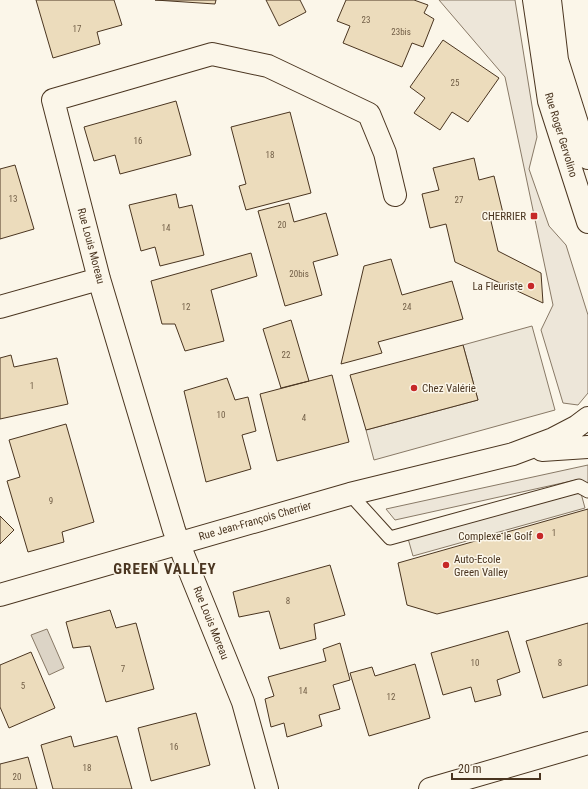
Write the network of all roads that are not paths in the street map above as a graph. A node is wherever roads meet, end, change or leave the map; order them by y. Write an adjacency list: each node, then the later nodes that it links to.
1 (534, 0): 5 (street, Rue Roger Gervolino)
2 (550, 0): 3 (street, Rue Roger Gervolino)
3 (588, 158)
4 (395, 195): 6 (street, Rue Louis Moreau)
5 (588, 222)
6 (99, 279): 7 (street); 13 (street, Rue Louis Moreau)
7 (0, 307)
8 (588, 418): 10 (street, Rue Jean-François Cherrier)
9 (588, 447): 10 (street, Rue Jean-François Cherrier)
10 (513, 454): 12 (street, Rue Jean-François Cherrier)
11 (588, 491): 12 (lane)
12 (350, 494): 13 (street, Rue Jean-François Cherrier)
13 (179, 543): 14 (street, Rue Jean-François Cherrier); 16 (street, Rue Louis Moreau)
14 (0, 595)
15 (588, 744): 17 (street)
16 (267, 789)
17 (430, 789)

